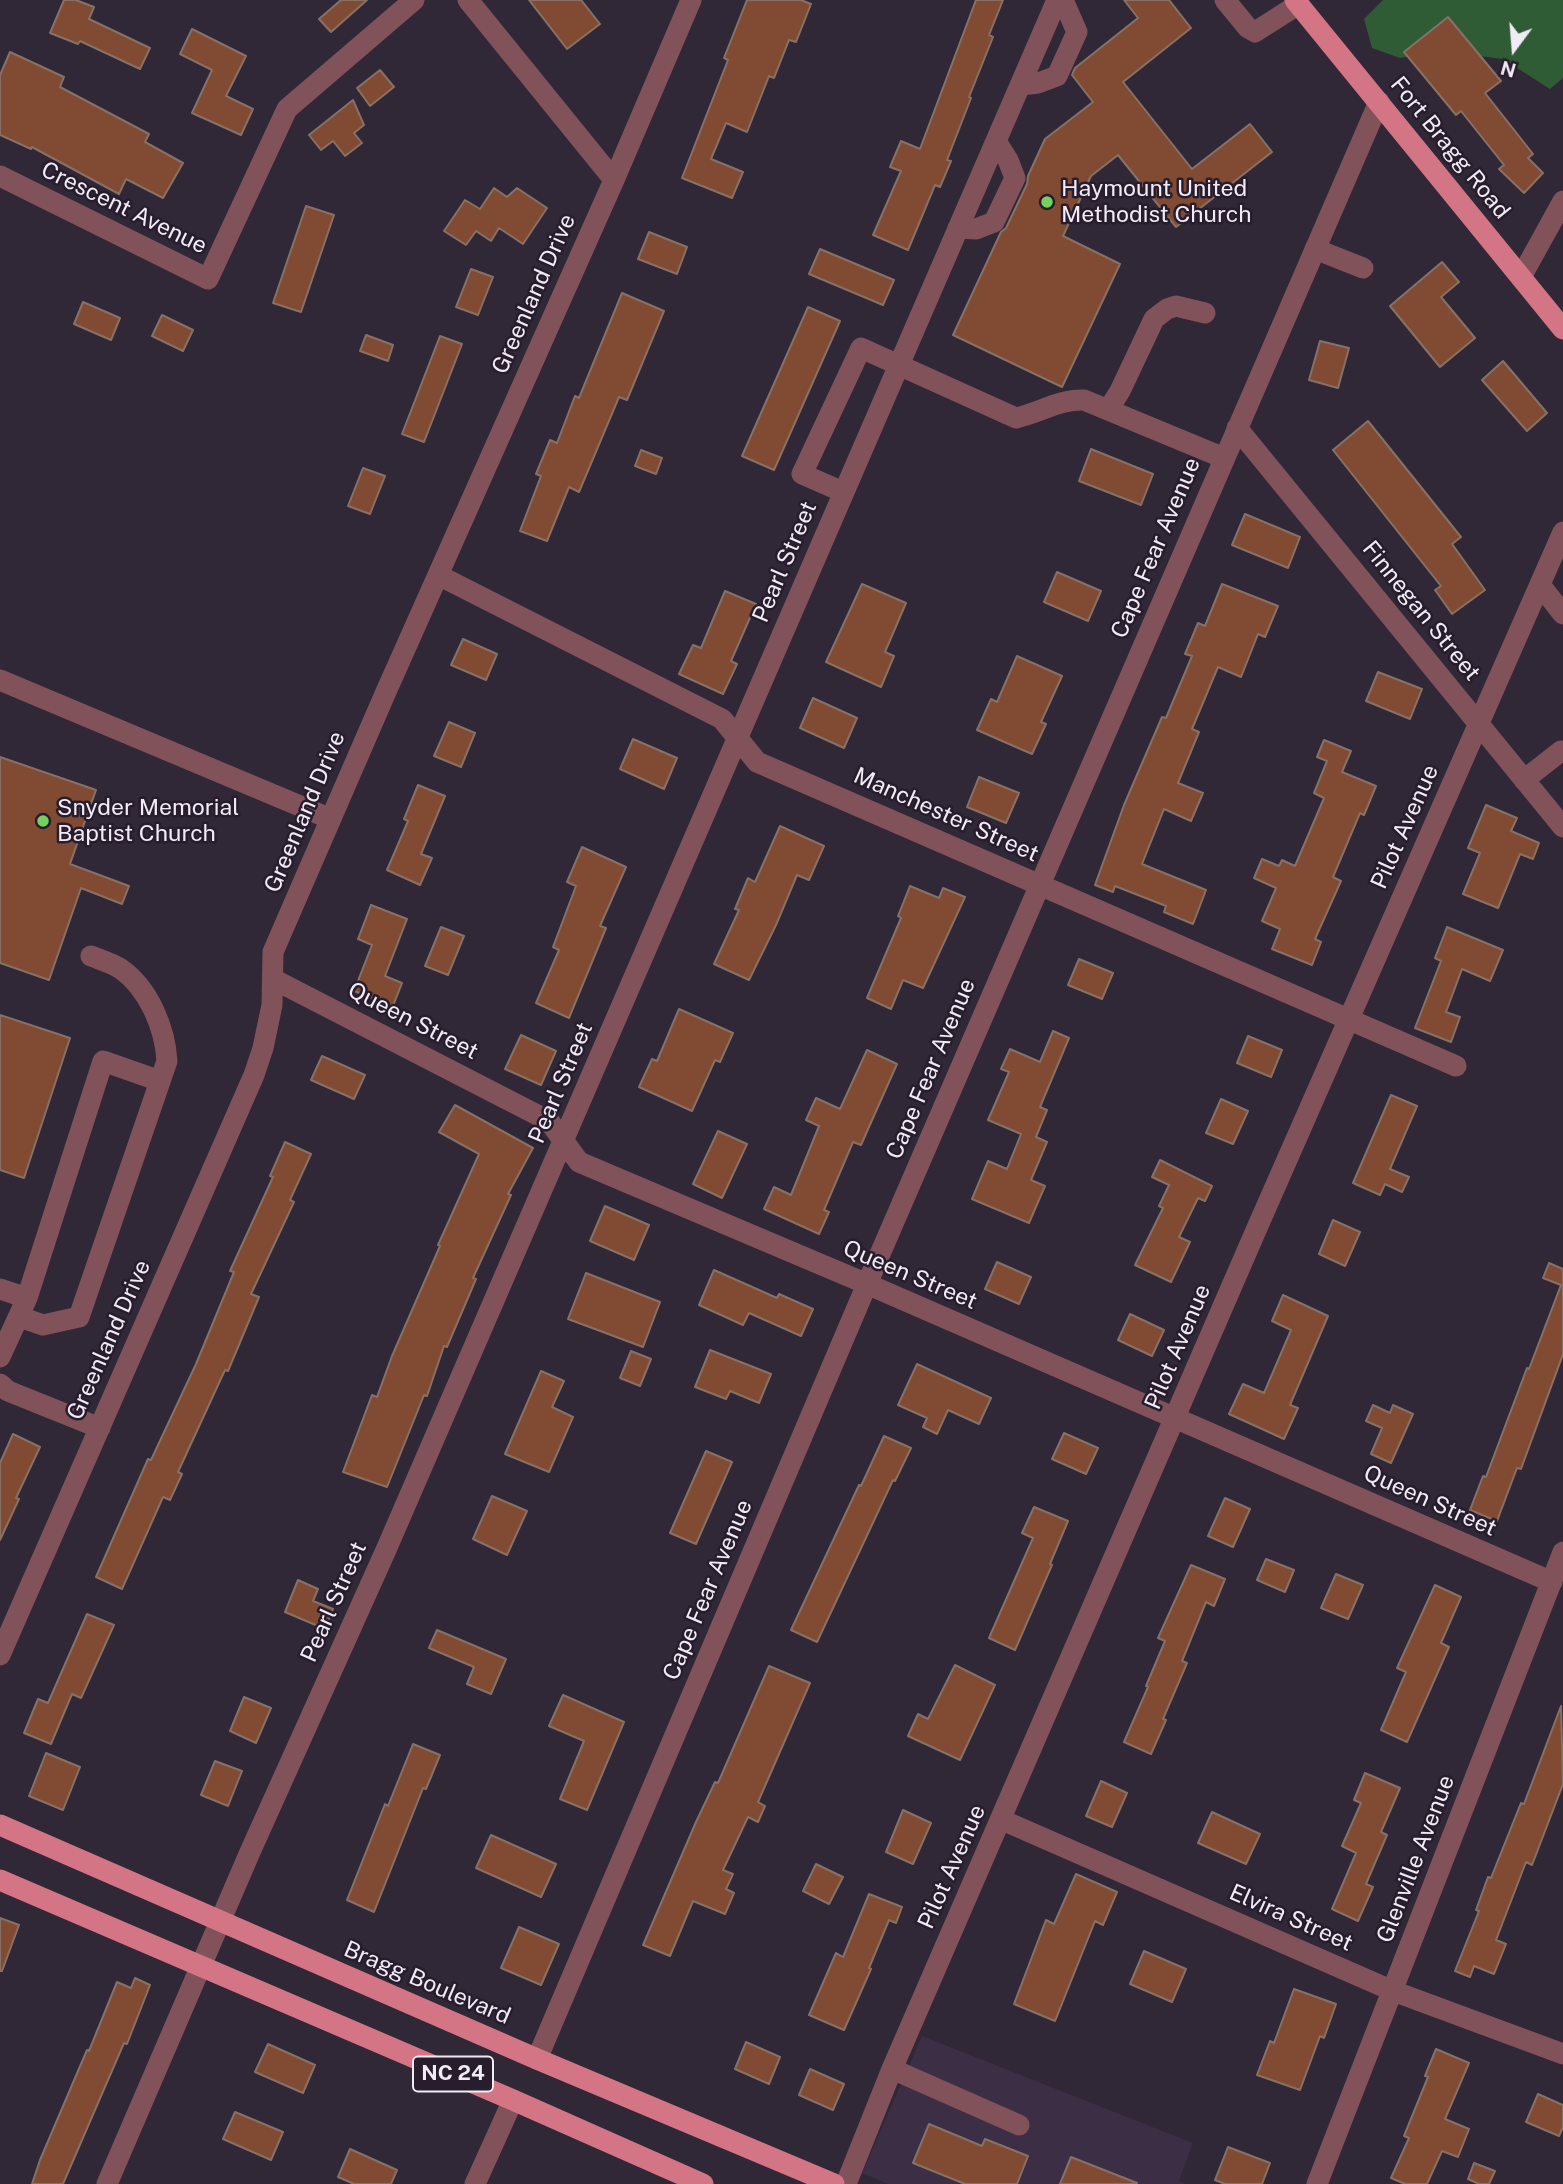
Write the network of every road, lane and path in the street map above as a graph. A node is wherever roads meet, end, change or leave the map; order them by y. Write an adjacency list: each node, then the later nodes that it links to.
1 (414, 0): 10 (street, Crescent Avenue)
2 (468, 0): 11 (street)
3 (691, 0): 11 (street, Greenland Drive)
4 (1060, 0): 7 (street, Pearl Street); 7 (street)
5 (1225, 0): 6 (street)
6 (1297, 2): 8 (main road, Fort Bragg Road)
7 (1021, 85): 9 (street, Pearl Street)
8 (1379, 102): 14 (street, Cape Fear Avenue); 16 (main road, Fort Bragg Road)
9 (996, 141): 13 (street, Pearl Street); 13 (street)
10 (0, 176)
11 (614, 180): 25 (street, Greenland Drive)
12 (1563, 201): 16 (street)
13 (958, 228): 19 (street, Pearl Street)
14 (1315, 249): 15 (street); 21 (street, Cape Fear Avenue)
15 (1363, 268)
16 (1521, 277): 18 (main road, Fort Bragg Road)
17 (1205, 313): 20 (street)
18 (1563, 329)
19 (898, 365): 20 (street); 23 (street, Pearl Street); 23 (street)
20 (1108, 410): 22 (street)
21 (1237, 428): 22 (street, Cape Fear Avenue); 29 (street, Finnegan Street)
22 (1224, 458): 35 (street, Cape Fear Avenue)
23 (843, 492): 30 (street, Pearl Street)
24 (1563, 532): 26 (street, Pilot Avenue)
25 (438, 575): 30 (street, Manchester Street); 33 (street, Greenland Drive)
26 (1540, 585): 27 (street); 29 (street, Pilot Avenue)
27 (1563, 614)
28 (0, 680): 33 (street)
29 (1479, 724): 32 (street, Finnegan Street); 38 (street, Pilot Avenue)
30 (739, 738): 35 (street, Manchester Street); 41 (street, Pearl Street)
31 (1561, 751): 32 (street)
32 (1524, 780): 34 (street, Finnegan Street)
33 (331, 819): 37 (street, Greenland Drive)
34 (1563, 827)
35 (1039, 885): 38 (street, Manchester Street); 42 (street, Cape Fear Avenue)
36 (90, 956): 40 (street)
37 (273, 979): 41 (street, Queen Street); 48 (street, Greenland Drive)
38 (1349, 1020): 39 (street, Manchester Street); 47 (street, Pilot Avenue)
39 (1455, 1066)
40 (160, 1081): 44 (street); 44 (street)
41 (565, 1140): 42 (street, Queen Street); 55 (street, Pearl Street)
42 (867, 1284): 47 (street, Queen Street); 59 (street, Cape Fear Avenue)
43 (0, 1289): 44 (street)
44 (24, 1308): 45 (street)
45 (0, 1357)
46 (0, 1384): 48 (street)
47 (1175, 1418): 50 (street, Queen Street); 52 (street, Pilot Avenue)
48 (100, 1428): 51 (street, Greenland Drive)
49 (1563, 1552): 50 (street, Glenville Avenue)
50 (1552, 1582): 57 (street, Glenville Avenue)
51 (0, 1655)
52 (1002, 1820): 57 (street, Elvira Street); 60 (street, Pilot Avenue)
53 (0, 1825): 55 (main road, Bragg Boulevard / NC 24)
54 (0, 1880): 56 (main road, NC 24)
55 (221, 1922): 56 (street, Pearl Street); 59 (main road, Bragg Boulevard / NC 24)
56 (201, 1966): 61 (main road, NC 24); 63 (street, Pearl Street)
57 (1393, 1991): 58 (street, Elvira Street); 68 (street, Glenville Avenue)
58 (1563, 2054)
59 (537, 2059): 66 (main road, Bragg Boulevard / NC 24)
60 (892, 2069): 62 (street); 67 (street, Pilot Avenue)
61 (513, 2100): 64 (street); 65 (main road, NC 24)
62 (1019, 2125)
63 (107, 2184)
64 (475, 2184)
65 (703, 2184)
66 (834, 2184)
67 (846, 2184)
68 (1318, 2184)

